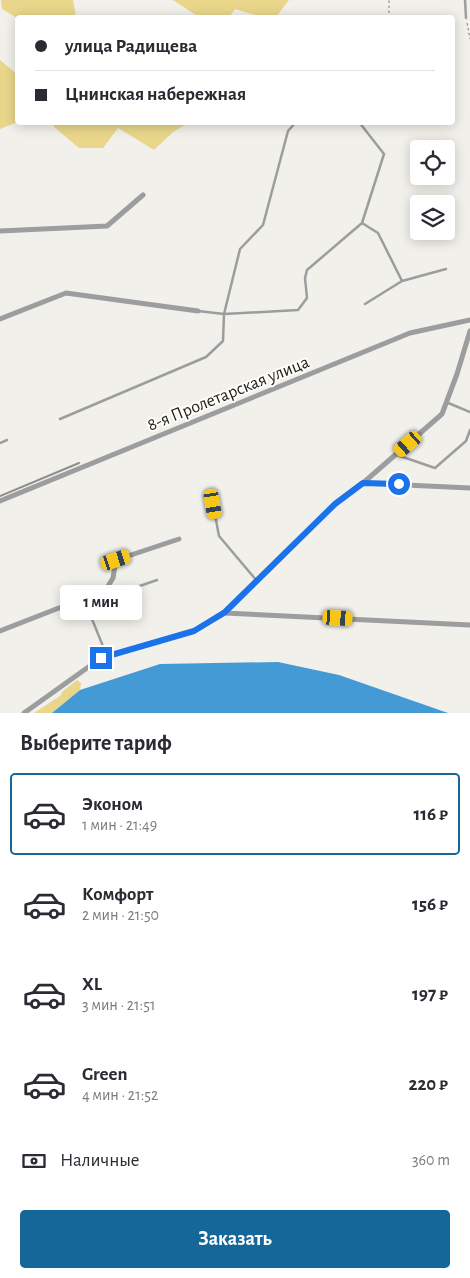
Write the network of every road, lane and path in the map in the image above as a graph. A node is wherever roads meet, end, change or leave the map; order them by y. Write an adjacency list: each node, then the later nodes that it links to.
1 (389, 0): 3 (path)
2 (465, 0): 4 (lane)
3 (389, 15)
4 (466, 18): 5 (path)
5 (470, 39)
6 (293, 125): 15 (lane)
7 (361, 125): 9 (lane)
8 (143, 196): 10 (street)
9 (362, 223): 12 (lane); 15 (lane)
10 (0, 230)
11 (446, 268): 12 (lane)
12 (402, 281): 13 (lane)
13 (365, 304)
14 (198, 311): 15 (lane); 16 (street)
15 (224, 314): 22 (lane)
16 (0, 319)
17 (470, 320): 29 (street, 8-я Пролетарская улица)
18 (470, 331): 19 (street)
19 (468, 344): 20 (street)
20 (446, 402): 21 (lane); 26 (street)
21 (470, 412)
22 (60, 419)
23 (470, 430): 26 (lane)
24 (7, 440): 25 (lane)
25 (0, 443)
26 (396, 454): 27 (street)
27 (363, 483): 28 (street); 33 (street)
28 (470, 488)
29 (0, 501)
30 (213, 504): 33 (lane)
31 (179, 539): 34 (street)
32 (157, 580): 34 (lane)
33 (257, 581): 36 (street)
34 (102, 596): 35 (street)
35 (84, 601): 38 (street); 39 (lane)
36 (225, 612): 37 (street); 39 (street)
37 (470, 625)
38 (0, 631)
39 (107, 656): 40 (street)
40 (24, 713)

